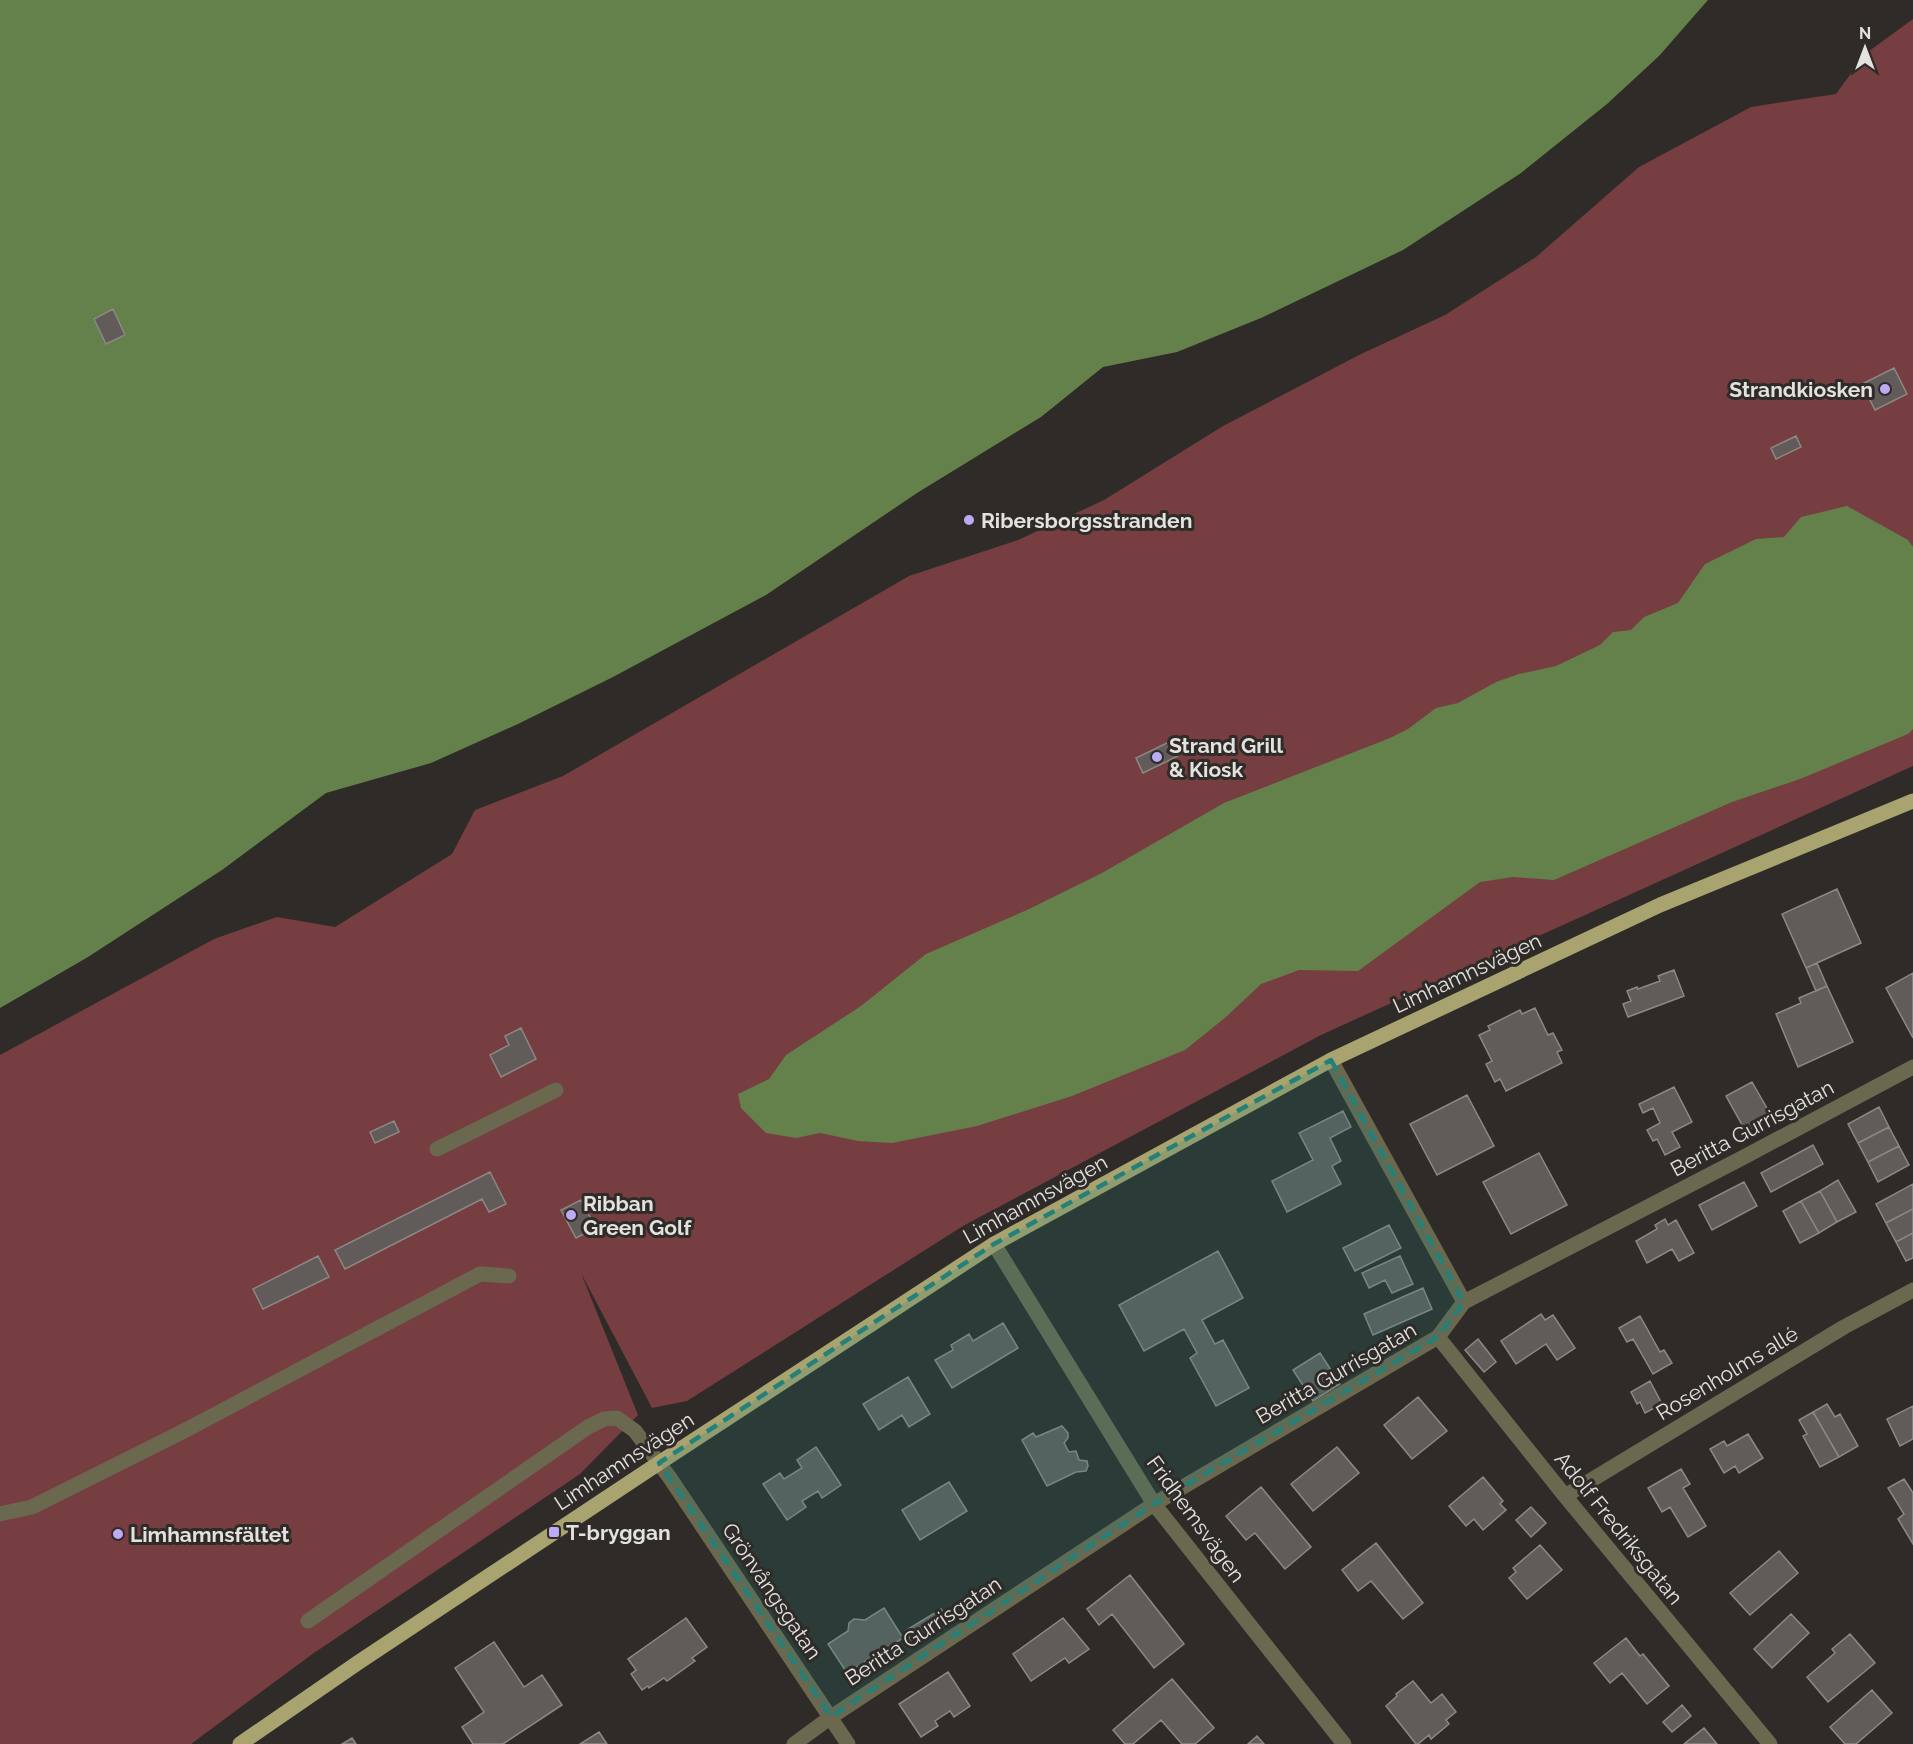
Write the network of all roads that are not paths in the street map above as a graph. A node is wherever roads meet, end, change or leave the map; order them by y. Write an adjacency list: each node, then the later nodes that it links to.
1 (1913, 801): 2 (main road, Limhamnsvägen)
2 (1331, 1060): 6 (main road, Limhamnsvägen); 9 (street)
3 (1913, 1067): 9 (street, Beritta Gurrisgatan)
4 (556, 1090): 5 (street)
5 (437, 1149)
6 (994, 1244): 11 (main road, Limhamnsvägen); 13 (street, Fridhemsvägen)
7 (509, 1276): 14 (street)
8 (1913, 1290): 12 (street, Rosenholms allé)
9 (1464, 1302): 10 (street, Beritta Gurrisgatan)
10 (1437, 1337): 12 (street, Adolf Fredriksgatan); 13 (street, Beritta Gurrisgatan)
11 (659, 1463): 15 (street, Grönvångsgatan); 16 (street, Grönvångsgatan); 17 (main road, Limhamnsvägen)
12 (1565, 1496): 21 (street, Adolf Fredriksgatan)
13 (1154, 1504): 16 (street, Beritta Gurrisgatan); 20 (street, Fridhemsvägen)
14 (0, 1514)
15 (308, 1621)
16 (831, 1716): 18 (street, Beritta Gurrisgatan); 19 (street, Grönvångsgatan)
17 (240, 1744)
18 (794, 1744)
19 (848, 1744)
20 (1344, 1744)
21 (1770, 1744)

